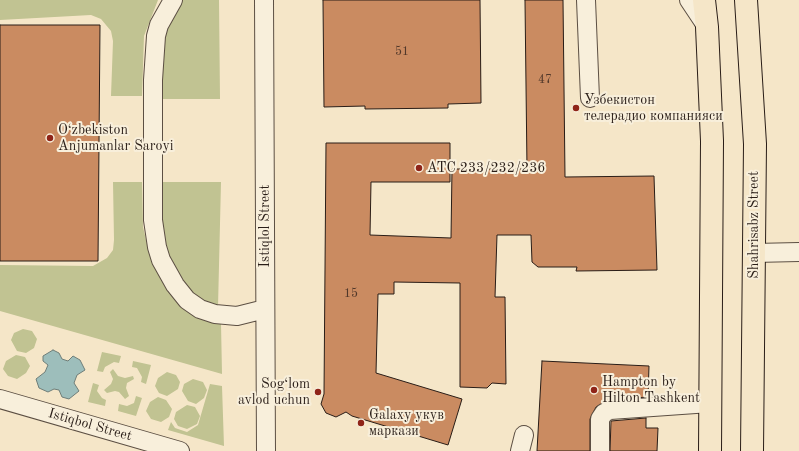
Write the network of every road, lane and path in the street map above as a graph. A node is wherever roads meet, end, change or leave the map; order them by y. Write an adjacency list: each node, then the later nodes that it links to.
1 (173, 0): 11 (street)
2 (264, 0): 11 (street, Istiqlol Street)
3 (586, 0): 8 (street)
4 (689, 0): 7 (street)
5 (704, 0): 7 (main road)
6 (746, 0): 10 (main road, Shahrisabz Street)
7 (707, 27): 13 (main road)
8 (590, 98)
9 (799, 252): 10 (street)
10 (754, 253): 18 (main road, Shahrisabz Street)
11 (265, 309): 15 (street, Istiqlol Street)
12 (0, 399): 14 (street, Istiqbol Street)
13 (710, 403): 16 (street); 17 (main road)
14 (180, 451)
15 (267, 451)
16 (600, 451)
17 (710, 451)
18 (752, 451)

